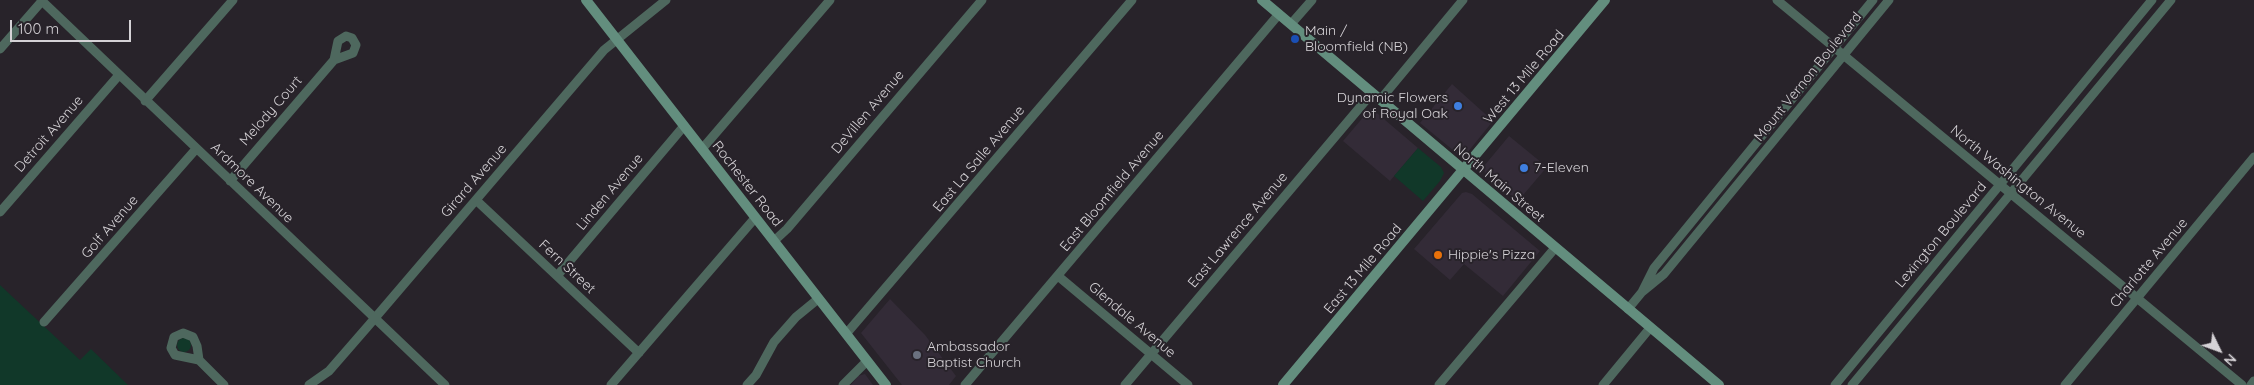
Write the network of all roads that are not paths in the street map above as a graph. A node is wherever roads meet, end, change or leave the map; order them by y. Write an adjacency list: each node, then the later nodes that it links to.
1 (42, 0): 21 (street); 25 (street, Ardmore Avenue)
2 (233, 0): 29 (street)
3 (586, 0): 19 (main road, Rochester Road)
4 (666, 0): 19 (street, Girard Avenue)
5 (830, 0): 32 (street)
6 (982, 0): 43 (street, DeVillen Avenue)
7 (1132, 0): 56 (street, East La Salle Avenue)
8 (1262, 0): 17 (main road, North Main Street)
9 (1312, 0): 18 (street)
10 (1463, 0): 28 (street)
11 (1605, 0): 35 (main road, West 13 Mile Road)
12 (1777, 0): 20 (street, North Washington Avenue)
13 (1873, 0): 20 (street, Mount Vernon Boulevard)
14 (1889, 0): 22 (street, Mount Vernon Boulevard)
15 (2152, 0): 24 (street, Lexington Boulevard)
16 (2171, 0): 26 (street, Lexington Boulevard)
17 (1279, 14): 18 (main road, North Main Street); 46 (street, East Bloomfield Avenue)
18 (1291, 24): 27 (main road, North Main Street)
19 (618, 40): 30 (main road, Rochester Road); 40 (street, Girard Avenue)
20 (1835, 48): 22 (street, North Washington Avenue); 34 (street, Mount Vernon Boulevard)
21 (0, 49)
22 (1844, 56): 36 (street, Mount Vernon Boulevard); 38 (street, North Washington Avenue)
23 (334, 60): 37 (street, Melody Court)
24 (2095, 69): 26 (street); 38 (street, Lexington Boulevard)
25 (119, 75): 29 (street, Ardmore Avenue); 41 (street, Detroit Avenue)
26 (2107, 79): 39 (street, Lexington Boulevard)
27 (1372, 93): 28 (main road, North Main Street); 58 (street, East Lawrence Avenue)
28 (1380, 100): 35 (main road, North Main Street)
29 (145, 101): 31 (street, Ardmore Avenue)
30 (684, 126): 32 (main road, Rochester Road); 45 (street, Linden Avenue)
31 (196, 149): 37 (street, Ardmore Avenue); 54 (street, Golf Avenue)
32 (702, 149): 42 (main road, Rochester Road)
33 (2254, 158): 49 (street, Charlotte Avenue)
34 (1738, 164): 36 (street); 47 (street, Mount Vernon Boulevard)
35 (1464, 172): 44 (main road, North Main Street); 72 (main road, East 13 Mile Road)
36 (1748, 172): 47 (street, Mount Vernon Boulevard)
37 (230, 181): 53 (street, Ardmore Avenue)
38 (2001, 184): 39 (street, North Washington Avenue); 50 (street, Lexington Boulevard)
39 (2011, 192): 49 (street, North Washington Avenue); 52 (street, Lexington Boulevard)
40 (476, 200): 45 (street, Fern Street); 53 (street, Girard Avenue)
41 (0, 212)
42 (755, 218): 43 (main road, Rochester Road); 57 (street)
43 (774, 241): 48 (main road, Rochester Road)
44 (1555, 248): 51 (main road, North Main Street); 73 (street)
45 (556, 276): 57 (street, Fern Street)
46 (1058, 276): 58 (street, Glendale Avenue); 69 (street, East Bloomfield Avenue)
47 (1642, 292): 51 (street, Mount Vernon Boulevard)
48 (818, 298): 56 (main road, Rochester Road); 66 (street)
49 (2138, 298): 78 (street, Charlotte Avenue); 79 (street, North Washington Avenue)
50 (1903, 303): 52 (street, Lexington Boulevard); 76 (street, Lexington Boulevard)
51 (1628, 309): 55 (main road, North Main Street)
52 (1913, 311): 77 (street, Lexington Boulevard)
53 (375, 319): 63 (street, Girard Avenue); 64 (street, Ardmore Avenue)
54 (44, 322)
55 (1650, 328): 74 (street); 75 (main road, North Main Street)
56 (846, 334): 60 (main road, Rochester Road)
57 (639, 353): 65 (street)
58 (1151, 354): 70 (street, East Lawrence Avenue); 71 (street, Glendale Avenue)
59 (199, 360): 62 (street)
60 (867, 361): 67 (street); 68 (main road, Rochester Road)
61 (2254, 381): 80 (street)
62 (224, 385)
63 (309, 385)
64 (445, 385)
65 (611, 385)
66 (747, 385)
67 (843, 385)
68 (886, 385)
69 (965, 385)
70 (1125, 385)
71 (1188, 385)
72 (1283, 385)
73 (1439, 385)
74 (1602, 385)
75 (1719, 385)
76 (1835, 385)
77 (1852, 385)
78 (2065, 385)
79 (2242, 385)
80 (2251, 385)

